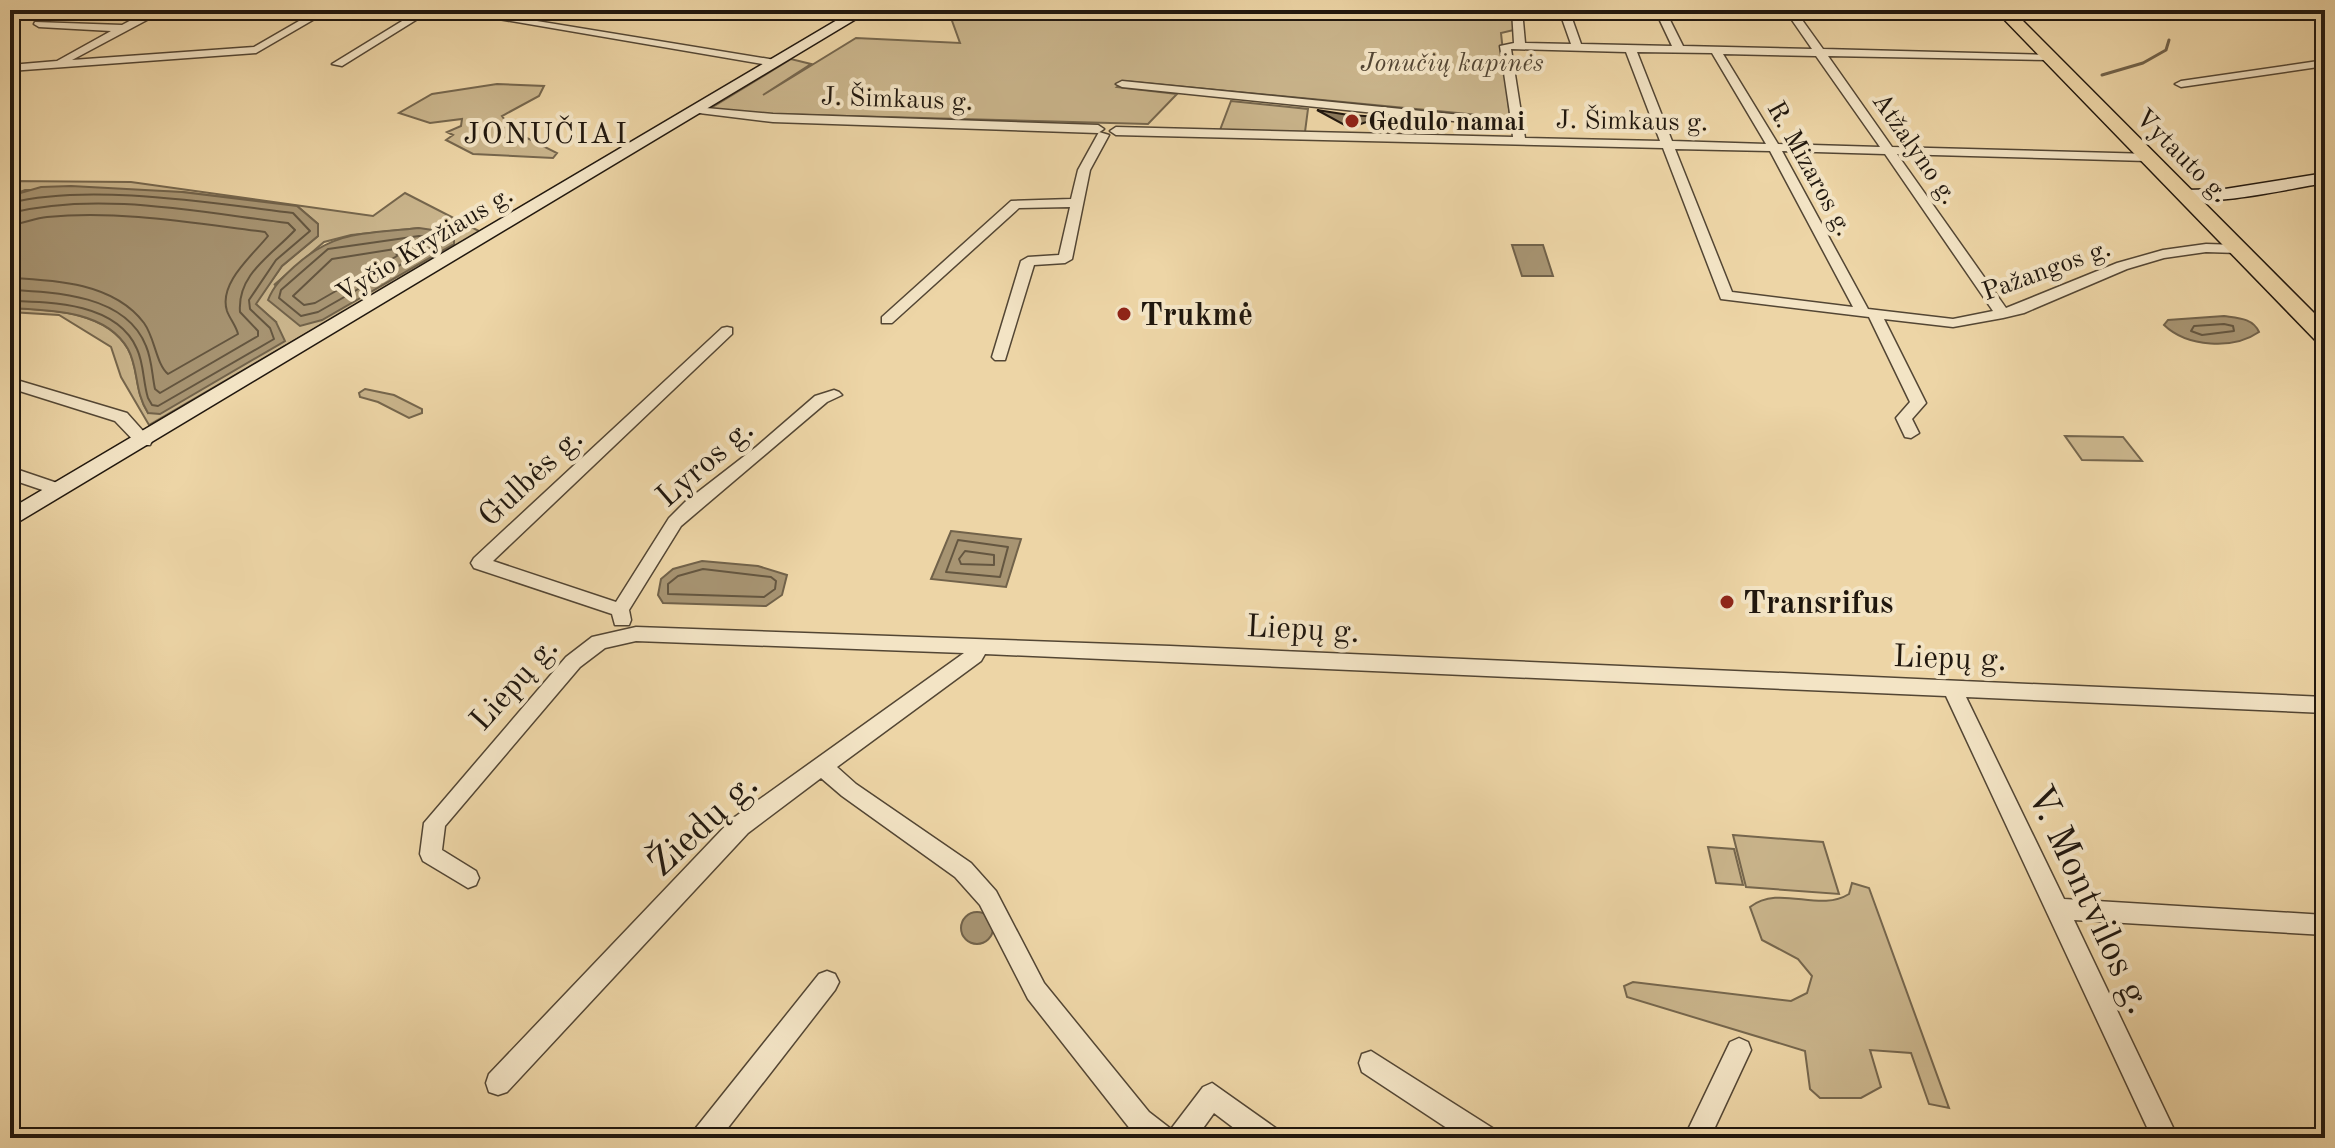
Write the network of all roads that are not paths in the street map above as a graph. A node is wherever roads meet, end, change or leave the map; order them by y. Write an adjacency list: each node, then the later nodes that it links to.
1 (159, 10): 12 (street); 14 (street)
2 (325, 10): 25 (street)
3 (427, 10): 24 (street)
4 (451, 10): 22 (street)
5 (812, 10): 11 (street)
6 (1517, 10): 15 (street)
7 (1564, 10): 16 (street)
8 (1660, 10): 18 (street)
9 (1790, 10): 20 (street, Atžalyno g.)
10 (2003, 10): 21 (main road, Vytauto g.)
11 (859, 13): 22 (street, Vyčio Kryžiaus g.)
12 (215, 16)
13 (39, 24): 14 (street)
14 (124, 28): 25 (street)
15 (1520, 46): 16 (street); 30 (street)
16 (1577, 47): 17 (street)
17 (1630, 48): 18 (street); 33 (street)
18 (1679, 49): 19 (street)
19 (1716, 51): 20 (street); 34 (street, R. Mizaros g.)
20 (1818, 52): 21 (street); 35 (street, Atžalyno g.)
21 (2050, 57): 36 (main road, Vytauto g.)
22 (775, 63): 29 (street, Vyčio Kryžiaus g.)
23 (2325, 63): 28 (street)
24 (338, 64)
25 (53, 65): 26 (street)
26 (10, 68)
27 (1122, 84): 30 (street)
28 (2181, 84)
29 (695, 110): 31 (street, J. Šimkaus g.); 50 (street, Vyčio Kryžiaus g.)
30 (1517, 124): 32 (street)
31 (1106, 131): 32 (street, J. Šimkaus g.); 39 (street)
32 (1520, 141): 33 (street, J. Šimkaus g.)
33 (1668, 145): 34 (street, J. Šimkaus g.); 41 (street, Pažangos g.)
34 (1774, 147): 35 (street, J. Šimkaus g.); 41 (street, R. Mizaros g.)
35 (1889, 150): 36 (street, J. Šimkaus g.); 42 (street, Atžalyno g.)
36 (2147, 157): 38 (main road, Vytauto g.)
37 (2325, 178): 38 (street)
38 (2186, 195): 40 (main road, Vytauto g.)
39 (1077, 203): 43 (street); 46 (street)
40 (2238, 249): 42 (street, Pažangos g.); 45 (main road, Vytauto g.)
41 (1868, 312): 42 (street, Pažangos g.); 49 (street, R. Mizaros g.)
42 (2003, 314)
43 (887, 320)
44 (727, 331): 54 (street, Gulbės g.)
45 (2325, 337)
46 (1000, 357)
47 (10, 383): 50 (street)
48 (834, 395): 54 (street, Lyros g.)
49 (1911, 433)
50 (144, 441): 52 (street, Vyčio Kryžiaus g.)
51 (10, 473): 52 (street)
52 (60, 490): 53 (street, Vyčio Kryžiaus g.)
53 (10, 519)
54 (620, 610): 55 (street)
55 (624, 635): 56 (street, Liepų g.); 60 (street, Liepų g.)
56 (979, 646): 57 (street, Liepų g.); 59 (street, Žiedų g.)
57 (1953, 689): 58 (street, Liepų g.); 61 (street, V. Montvilos g.)
58 (2325, 705)
59 (823, 767): 66 (street, Žiedų g.); 68 (street)
60 (468, 878)
61 (2055, 909): 62 (street); 73 (street, V. Montvilos g.)
62 (2325, 925)
63 (827, 982): 67 (street)
64 (1739, 1050): 72 (street)
65 (1371, 1063): 71 (street)
66 (498, 1083)
67 (704, 1138)
68 (1162, 1138)
69 (1180, 1138): 70 (street)
70 (1268, 1138)
71 (1485, 1138)
72 (1697, 1138)
73 (2165, 1138)

